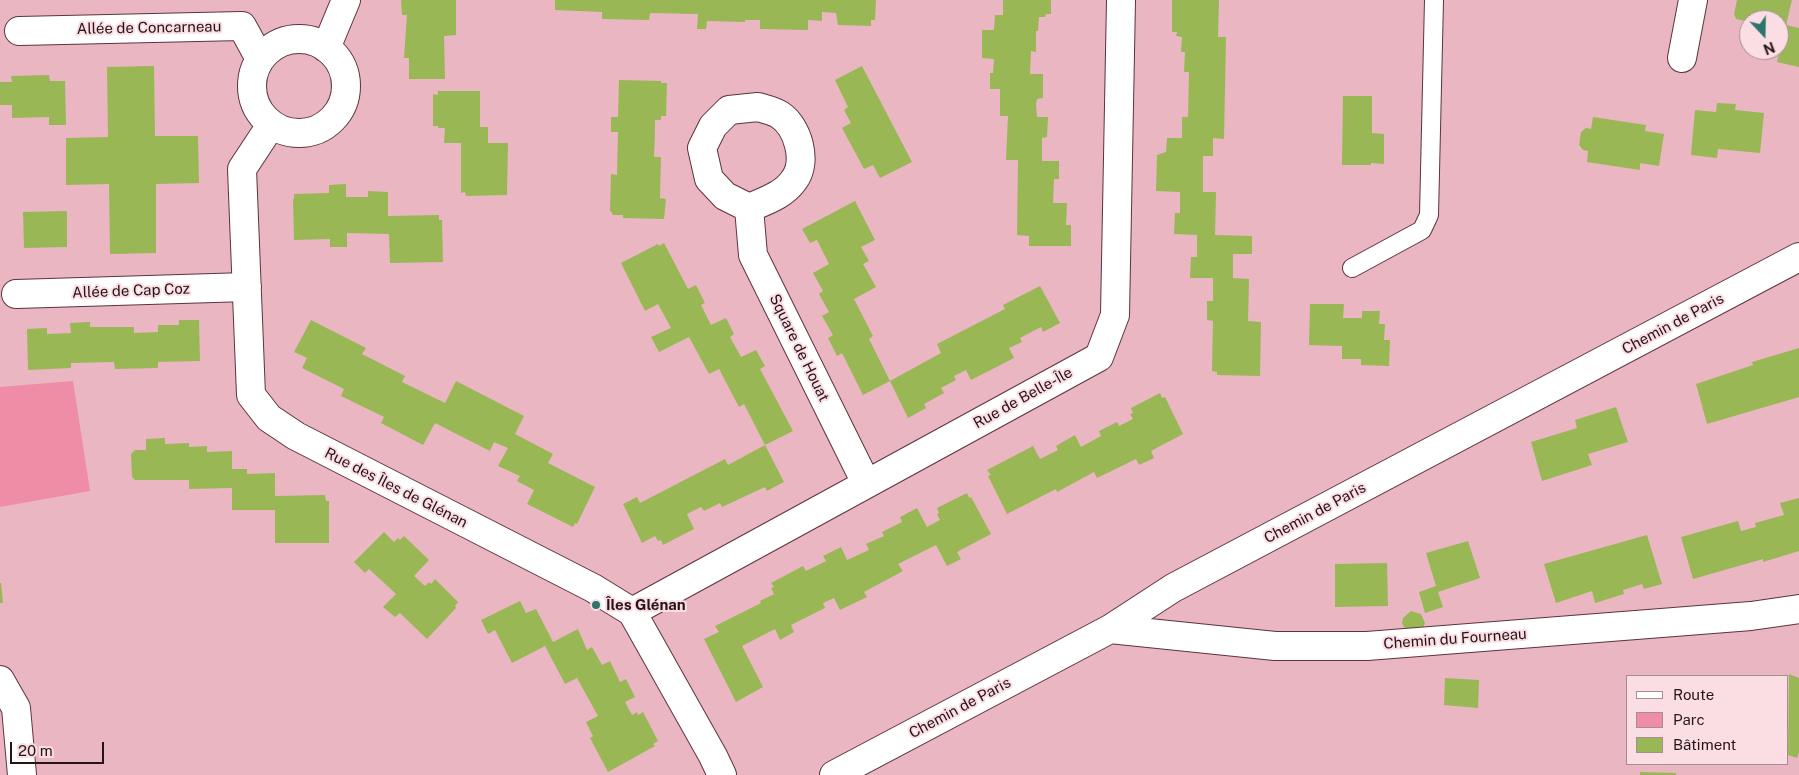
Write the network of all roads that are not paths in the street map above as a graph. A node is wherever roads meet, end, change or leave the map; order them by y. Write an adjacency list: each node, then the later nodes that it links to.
1 (346, 0): 6 (street)
2 (1121, 0): 15 (street, Rue de Belle-Île)
3 (1434, 0): 12 (lane)
4 (1693, 0): 7 (street)
5 (19, 31): 8 (street, Allée de Concarneau)
6 (326, 48): 8 (street); 9 (street)
7 (1682, 58)
8 (260, 59): 9 (street)
9 (271, 125): 13 (street, Rue des Îles de Glénan)
10 (749, 208): 15 (street, Square de Houat)
11 (1799, 257): 18 (street, Chemin de Paris)
12 (1352, 268)
13 (247, 287): 14 (street, Allée de Cap Coz); 17 (street, Rue des Îles de Glénan)
14 (16, 294)
15 (866, 484): 17 (street, Rue de Belle-Île)
16 (1799, 609): 18 (street, Chemin du Fourneau)
17 (632, 612): 21 (street, Rue des Îles de Glénan)
18 (1110, 629): 22 (street, Chemin de Paris)
19 (0, 680): 20 (street)
20 (22, 775)
21 (722, 775)
22 (834, 775)

